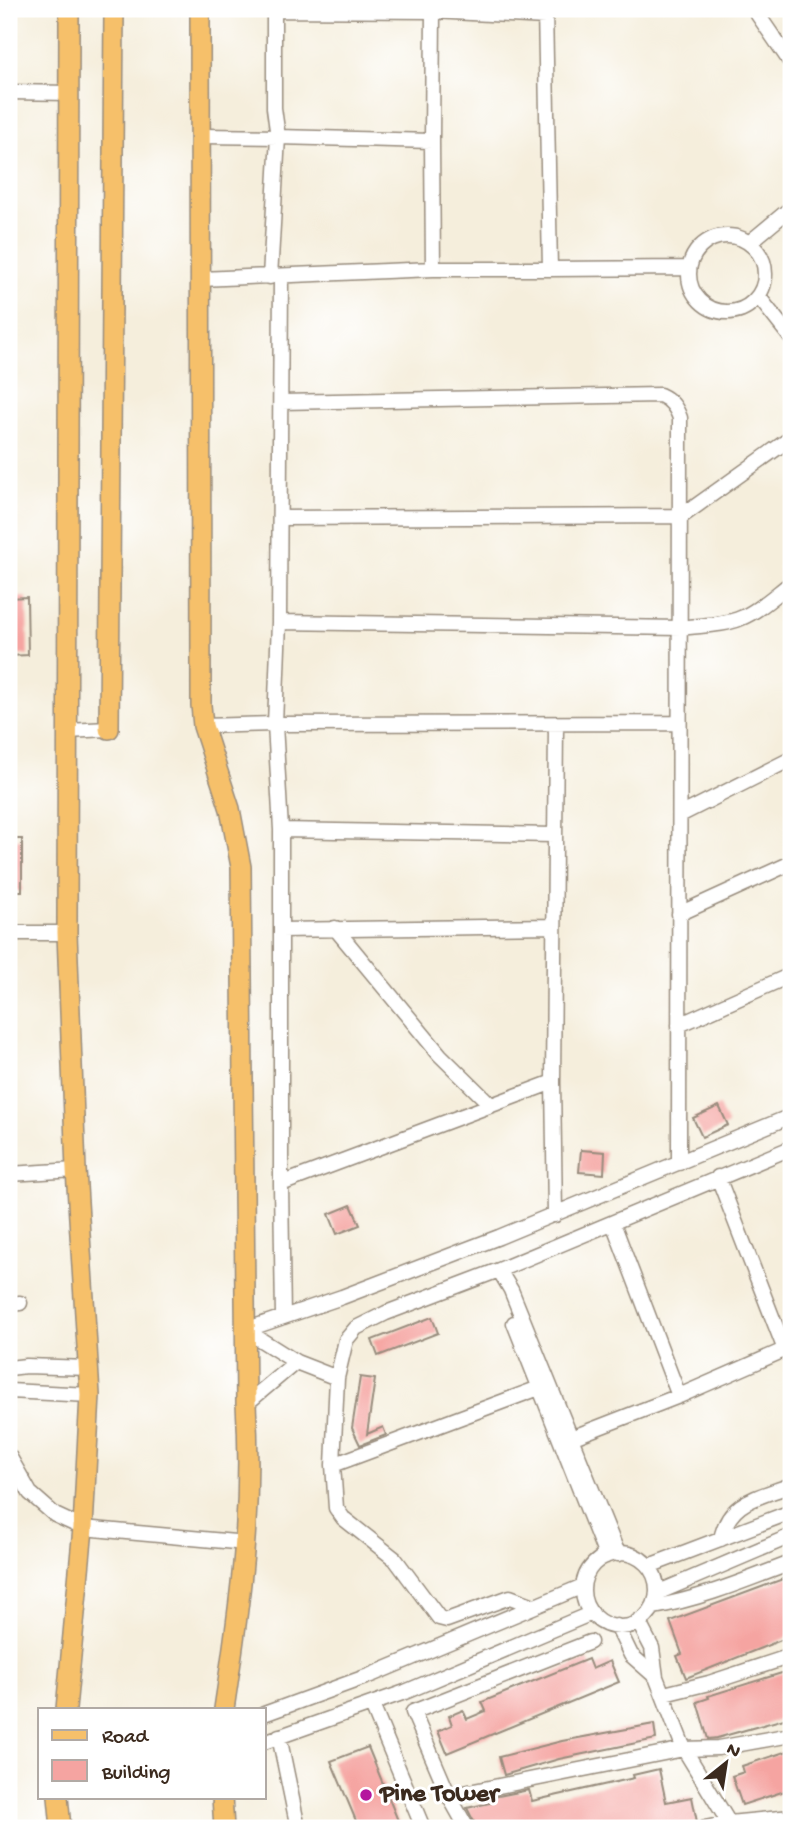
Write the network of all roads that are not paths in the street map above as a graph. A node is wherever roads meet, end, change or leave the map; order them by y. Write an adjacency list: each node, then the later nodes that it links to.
1 (69, 9): 10 (main road)
2 (114, 9): 34 (main road)
3 (200, 9): 11 (main road)
4 (274, 9): 6 (street); 12 (street)
5 (754, 9): 8 (street)
6 (433, 11): 7 (street); 13 (street)
7 (545, 13): 18 (street)
8 (791, 63)
9 (9, 92): 10 (street)
10 (69, 93): 35 (main road)
11 (200, 136): 12 (street); 20 (main road)
12 (278, 137): 13 (street); 19 (street)
13 (432, 141): 17 (street)
14 (791, 208): 15 (street)
15 (749, 243): 16 (street); 21 (street)
16 (689, 268): 18 (street); 21 (street)
17 (433, 269): 18 (street); 19 (street)
18 (550, 269)
19 (275, 276): 20 (street); 23 (street)
20 (201, 279): 33 (main road)
21 (758, 296): 22 (street)
22 (791, 338)
23 (281, 402): 25 (street); 26 (street)
24 (791, 438): 25 (street)
25 (682, 516): 26 (street); 29 (street)
26 (280, 518): 28 (street)
27 (791, 583): 29 (street)
28 (279, 622): 29 (street); 31 (street)
29 (681, 628): 30 (street)
30 (679, 723): 32 (street); 37 (street)
31 (275, 724): 32 (street); 33 (street); 38 (street)
32 (556, 725): 39 (street)
33 (203, 726): 62 (main road)
34 (109, 729): 35 (street)
35 (67, 731): 46 (main road)
36 (791, 759): 37 (street)
37 (680, 815): 41 (street)
38 (281, 830): 39 (street); 44 (street)
39 (554, 835): 42 (street)
40 (791, 863): 41 (street)
41 (679, 914): 48 (street)
42 (553, 926): 43 (street); 49 (street)
43 (335, 928): 44 (street); 50 (street)
44 (281, 930): 57 (street)
45 (9, 933): 46 (street)
46 (67, 933): 54 (main road)
47 (791, 975): 48 (street)
48 (679, 1026): 53 (street)
49 (553, 1082): 50 (street); 58 (street)
50 (491, 1105): 57 (street)
51 (791, 1116): 53 (street)
52 (791, 1148): 56 (street)
53 (679, 1163): 58 (street)
54 (76, 1170): 55 (street); 66 (main road)
55 (9, 1174)
56 (718, 1177): 59 (street); 63 (street)
57 (281, 1184): 61 (street)
58 (555, 1214): 61 (street)
59 (613, 1223): 60 (street); 71 (street)
60 (501, 1275): 67 (street); 68 (street); 73 (street)
61 (283, 1317): 62 (street)
62 (245, 1330): 64 (street); 72 (main road)
63 (788, 1349): 71 (street)
64 (296, 1362): 67 (street); 72 (street)
65 (9, 1368): 66 (street)
66 (89, 1368): 70 (main road)
67 (337, 1378): 75 (street)
68 (539, 1388): 75 (street); 82 (street)
69 (9, 1391): 70 (street)
70 (90, 1395): 78 (main road)
71 (680, 1396): 73 (street)
72 (246, 1404): 81 (main road)
73 (571, 1438): 82 (street)
74 (9, 1455): 78 (street)
75 (333, 1465): 87 (street)
76 (791, 1485): 80 (street)
77 (791, 1512): 80 (street)
78 (83, 1528): 81 (street); 96 (main road)
79 (791, 1536): 86 (street)
80 (720, 1539): 84 (street)
81 (246, 1544): 97 (main road)
82 (612, 1555): 84 (street); 85 (street)
83 (791, 1563): 86 (street)
84 (649, 1566): 86 (street)
85 (583, 1586): 87 (street); 88 (street)
86 (655, 1600): 89 (street)
87 (534, 1606): 98 (street)
88 (592, 1613): 90 (street); 95 (street)
89 (638, 1621): 90 (street); 93 (street)
90 (617, 1626): 93 (street)
91 (590, 1642): 103 (street)
92 (791, 1656): 94 (street)
93 (656, 1676): 94 (street)
94 (664, 1694): 102 (street)
95 (372, 1705): 100 (street); 111 (street)
96 (66, 1708)
97 (225, 1708)
98 (266, 1713)
99 (791, 1735): 102 (street)
100 (279, 1736): 101 (street); 110 (street)
101 (266, 1741)
102 (684, 1748): 103 (street); 107 (street)
103 (449, 1796): 112 (street)
104 (58, 1798): 108 (main road)
105 (222, 1798): 109 (main road)
106 (791, 1817): 107 (street)
107 (729, 1823): 113 (street)
108 (61, 1828)
109 (224, 1828)
110 (298, 1828)
111 (423, 1828)
112 (467, 1828)
113 (705, 1828)

